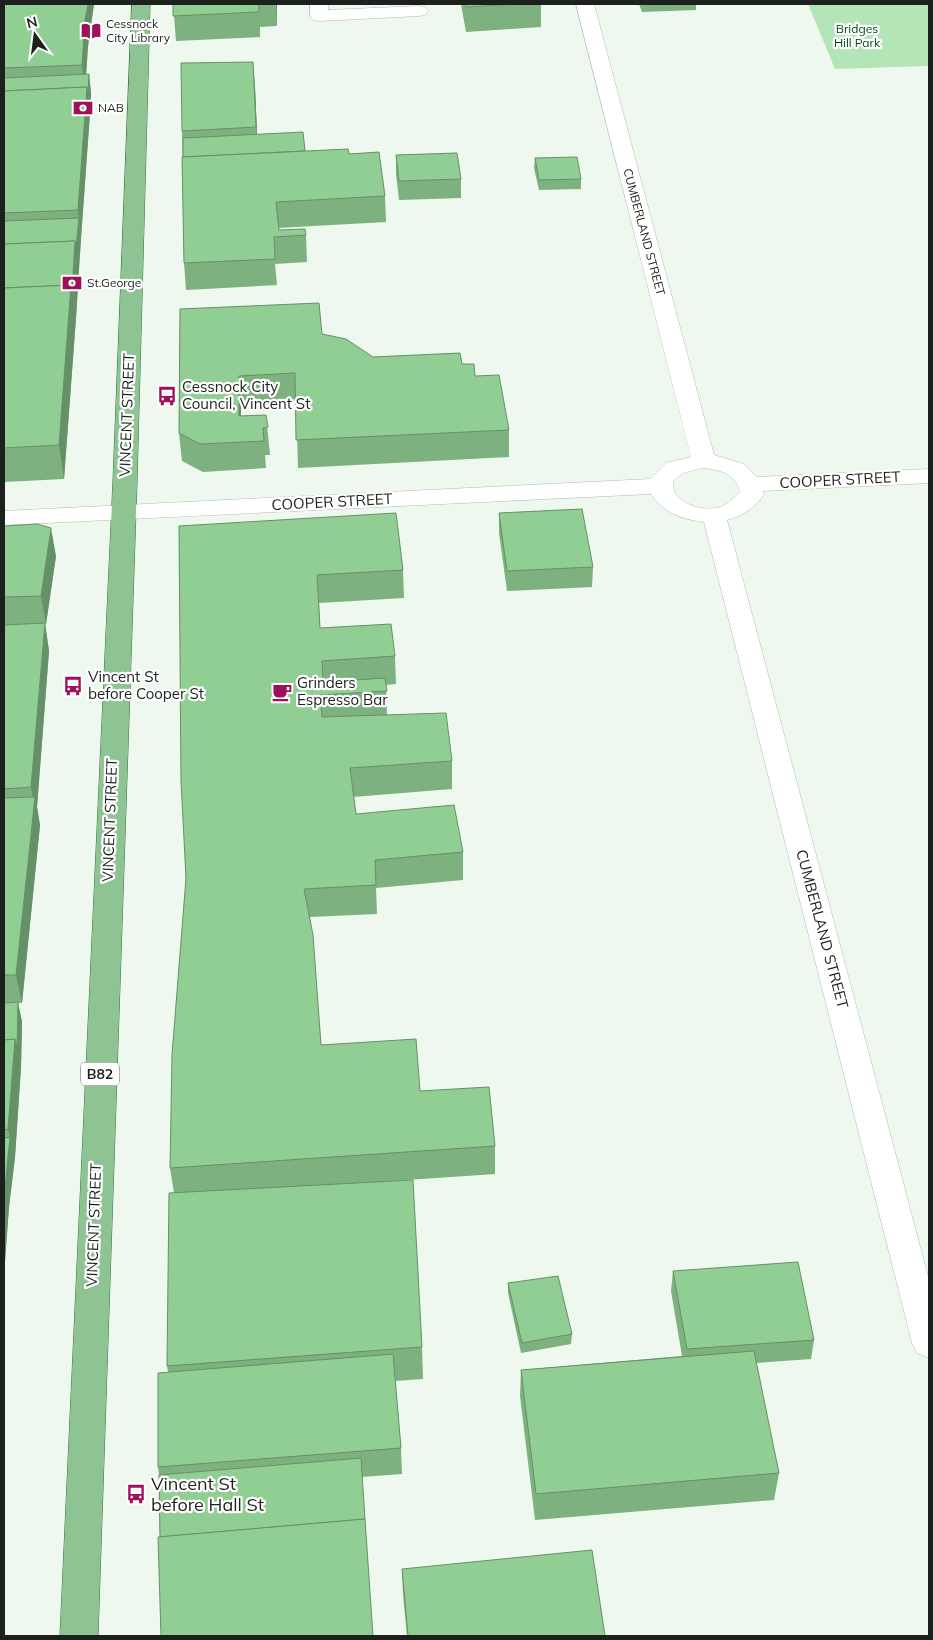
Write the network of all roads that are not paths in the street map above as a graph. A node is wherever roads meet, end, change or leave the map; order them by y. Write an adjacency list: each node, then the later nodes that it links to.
1 (141, 4): 9 (main road, VINCENT STREET / B82)
2 (319, 4): 4 (street)
3 (584, 4): 5 (street, CUMBERLAND STREET)
4 (419, 11)
5 (704, 460): 7 (street); 8 (street)
6 (929, 476): 7 (street, COOPER STREET)
7 (751, 484): 10 (street)
8 (660, 486): 9 (street, COOPER STREET); 10 (street)
9 (123, 512): 11 (street, COOPER STREET); 13 (main road, VINCENT STREET / B82)
10 (714, 516): 12 (street, CUMBERLAND STREET)
11 (4, 518)
12 (929, 1343)
13 (79, 1636)

